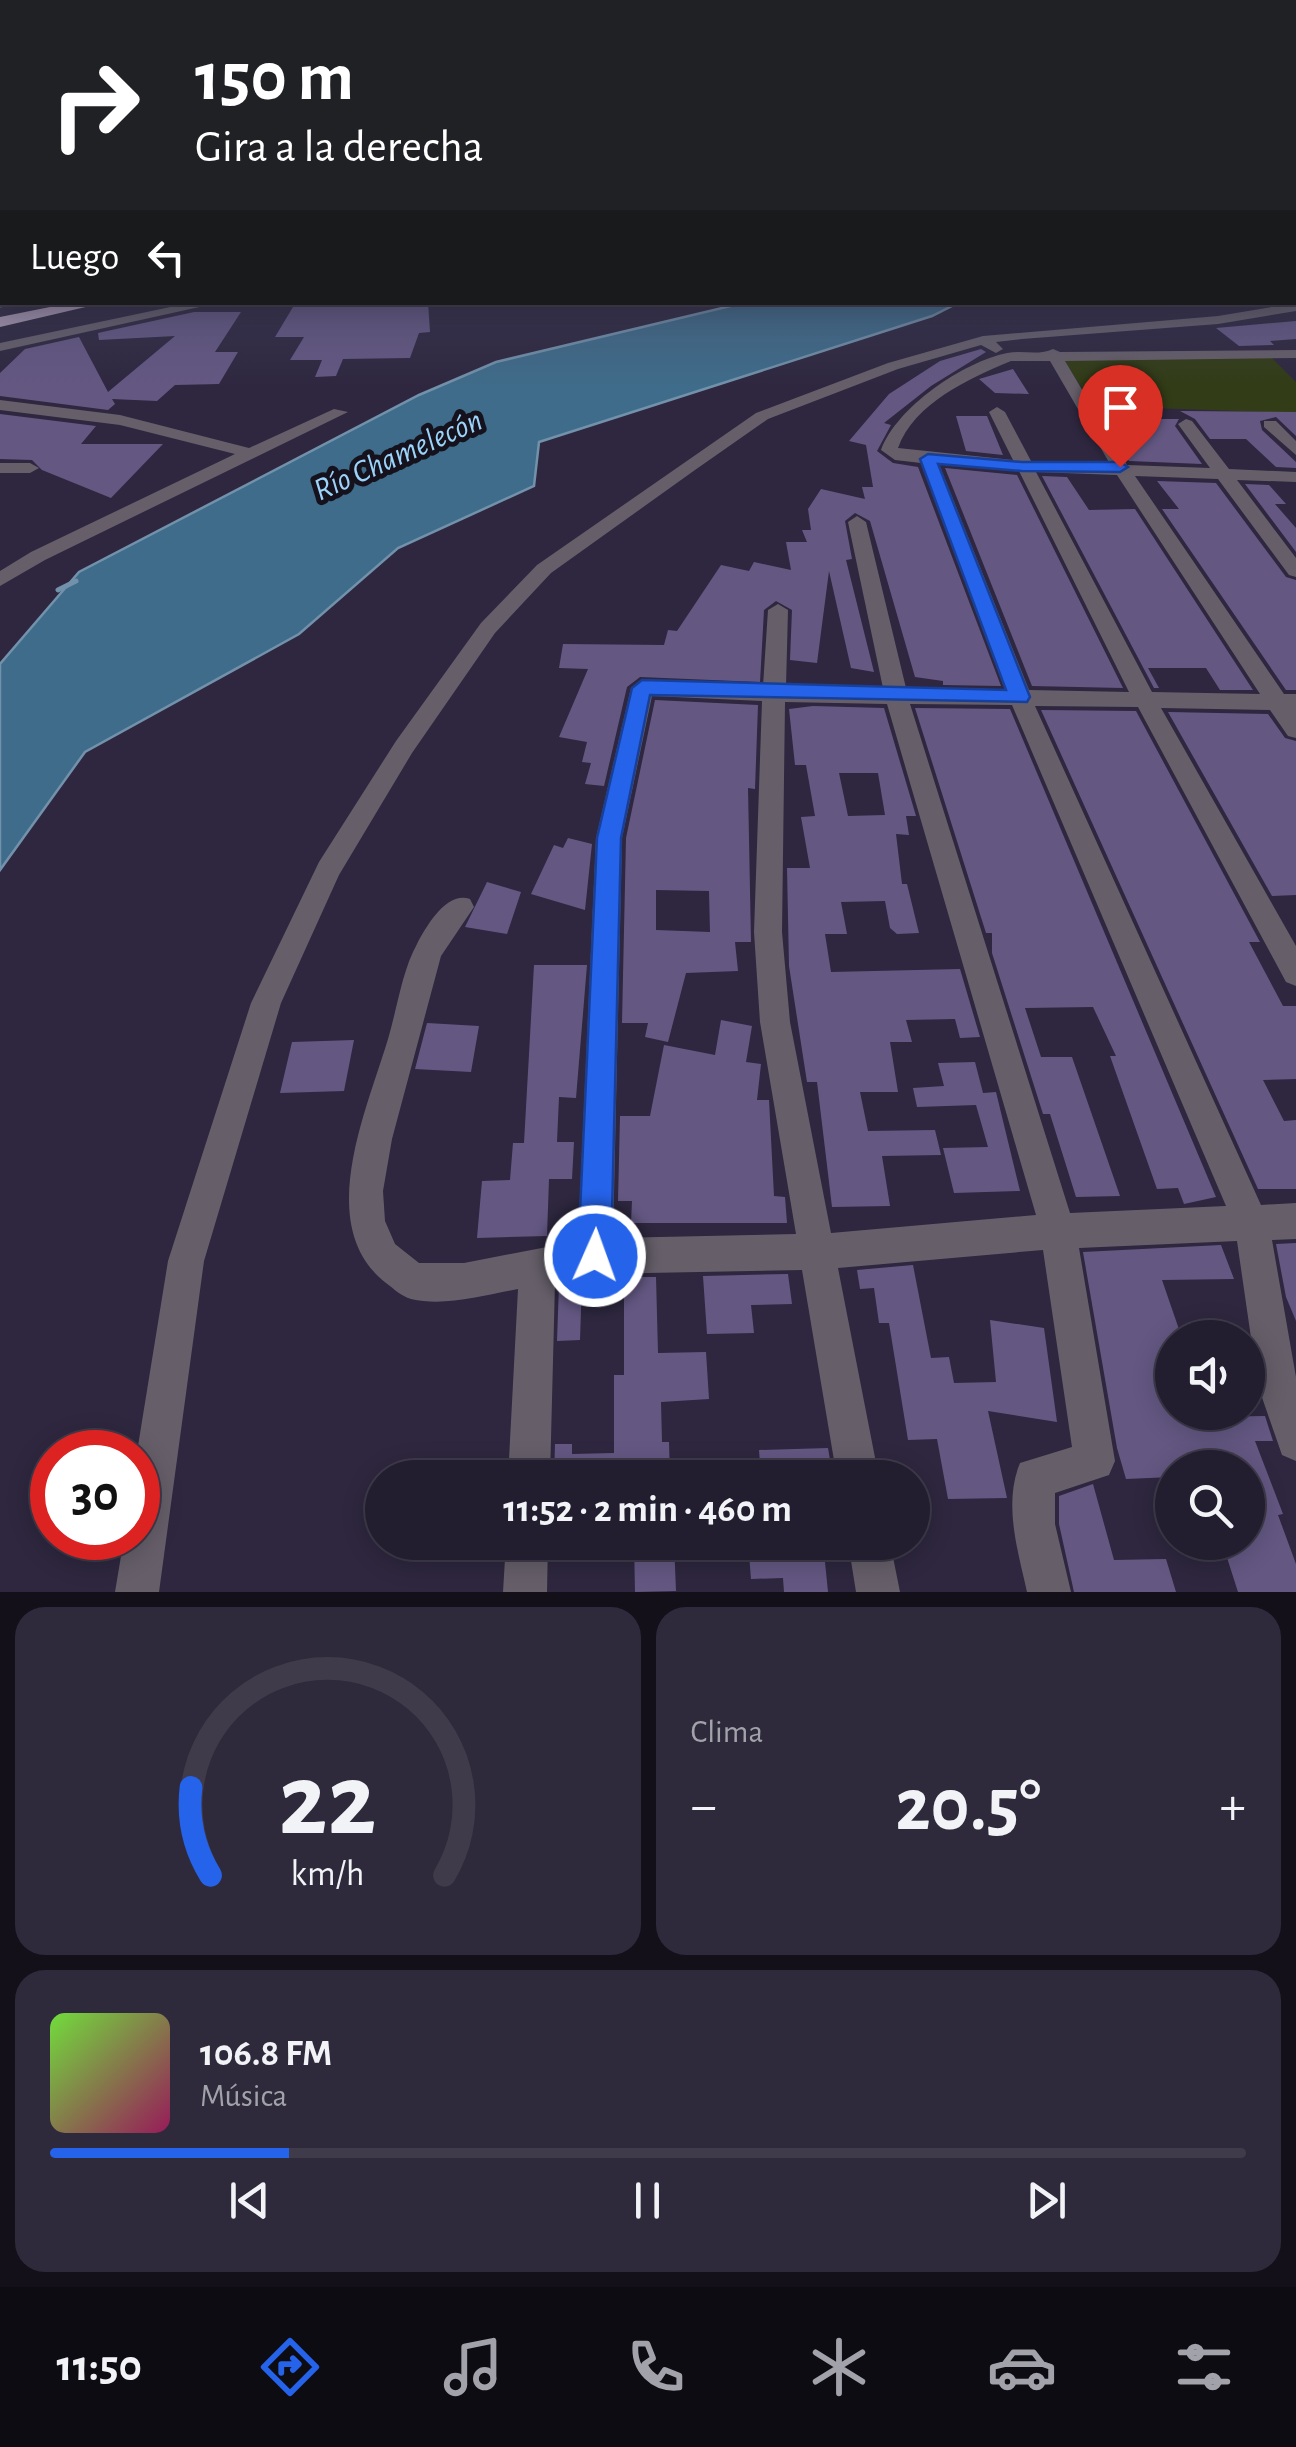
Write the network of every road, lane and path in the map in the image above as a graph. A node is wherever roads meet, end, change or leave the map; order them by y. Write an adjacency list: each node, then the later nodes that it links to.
1 (86, 305): 4 (highway)
2 (200, 305): 6 (street)
3 (1296, 308): 7 (street)
4 (67, 309): 5 (highway); 6 (street)
5 (0, 322)
6 (67, 330): 8 (street)
7 (983, 340): 11 (street); 49 (street)
8 (0, 346)
9 (1296, 351): 10 (street)
10 (1053, 353): 11 (street); 21 (street)
11 (1009, 357): 19 (street)
12 (0, 406): 18 (street)
13 (340, 412): 18 (street)
14 (997, 412): 20 (street)
15 (1186, 424): 24 (street)
16 (1270, 424): 17 (street)
17 (1296, 450)
18 (250, 453): 28 (street)
19 (928, 459): 20 (street); 32 (street)
20 (1022, 466): 21 (street); 33 (street)
21 (1120, 467): 24 (street); 34 (street)
22 (0, 468): 23 (street)
23 (30, 468)
24 (1222, 472): 25 (street); 27 (street)
25 (1296, 476)
26 (857, 522): 31 (street)
27 (1296, 571)
28 (0, 580)
29 (778, 610): 30 (street)
30 (776, 694): 31 (street); 41 (street); 42 (street)
31 (896, 694): 32 (street); 40 (street)
32 (1020, 697): 33 (street); 39 (street)
33 (1146, 702): 34 (street); 37 (street)
34 (1287, 702): 35 (street)
35 (1296, 730)
36 (460, 906): 43 (street)
37 (1296, 973)
38 (1296, 1222): 39 (street)
39 (1252, 1225): 40 (street); 44 (street)
40 (1058, 1230): 41 (street); 52 (street)
41 (818, 1252): 42 (street); 46 (street)
42 (595, 1256): 43 (street)
43 (537, 1264): 45 (street)
44 (1296, 1441)
45 (530, 1460)
46 (855, 1460)
47 (526, 1560): 50 (street)
48 (872, 1560): 51 (street)
49 (137, 1592)
50 (525, 1592)
51 (878, 1592)
52 (1049, 1592)

